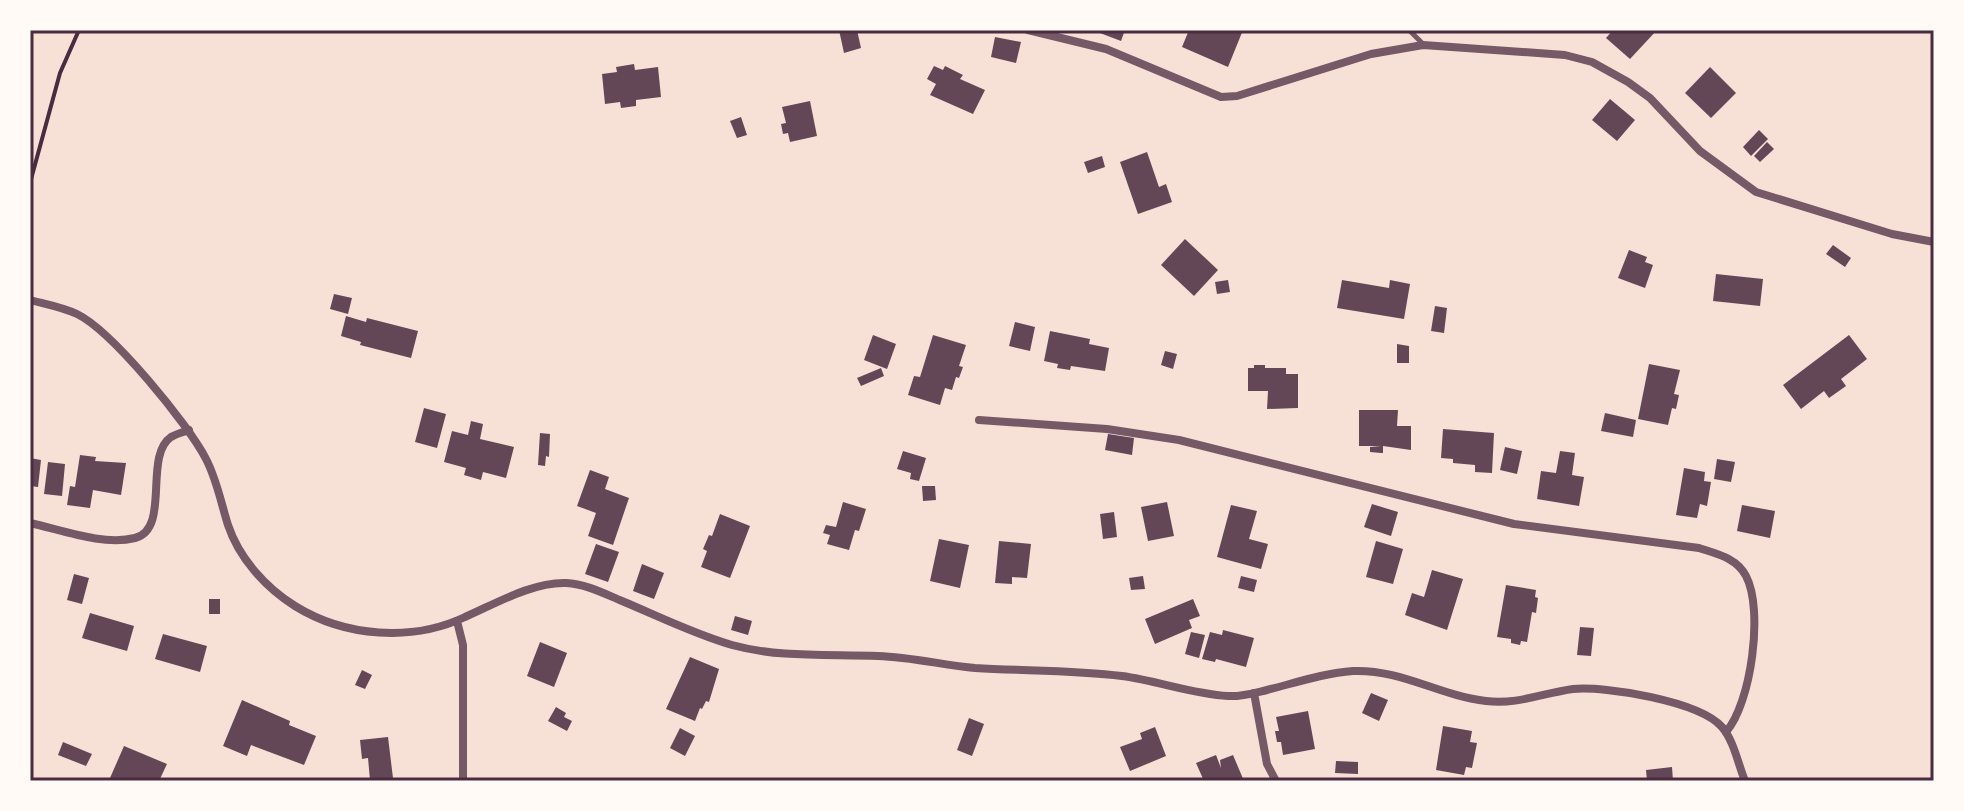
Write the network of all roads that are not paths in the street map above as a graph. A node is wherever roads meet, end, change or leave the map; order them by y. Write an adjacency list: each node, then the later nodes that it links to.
1 (1028, 30): 3 (street)
2 (1409, 30): 3 (lane)
3 (1423, 45): 4 (street)
4 (1934, 242)
5 (30, 300): 7 (street)
6 (979, 420): 11 (street)
7 (189, 430): 8 (street); 9 (street)
8 (30, 523)
9 (457, 621): 10 (street); 12 (street)
10 (1254, 693): 11 (street); 13 (street)
11 (1726, 732): 14 (street)
12 (463, 781)
13 (1276, 781)
14 (1745, 781)

